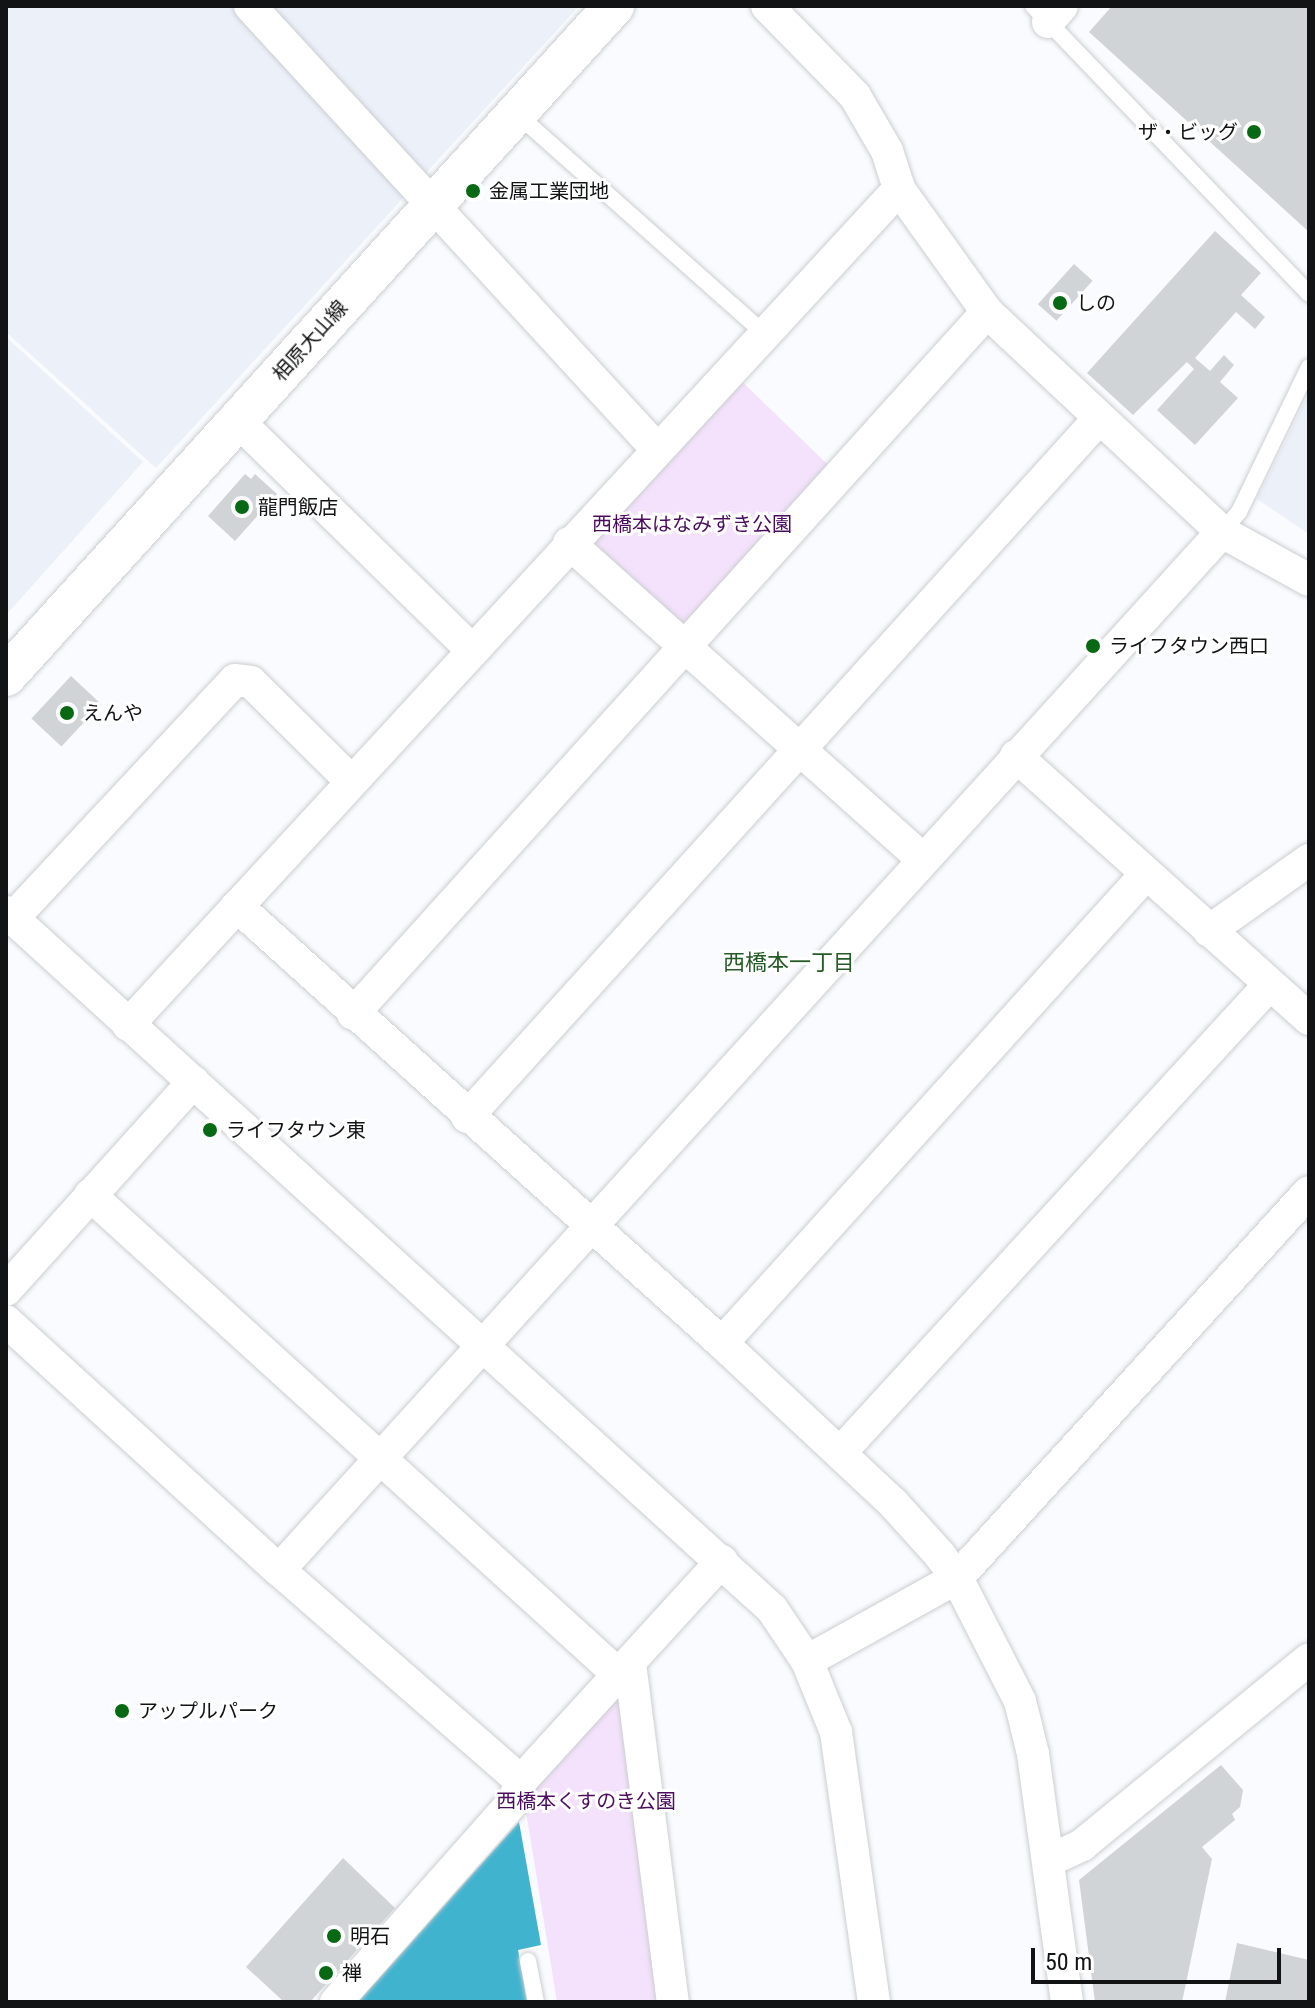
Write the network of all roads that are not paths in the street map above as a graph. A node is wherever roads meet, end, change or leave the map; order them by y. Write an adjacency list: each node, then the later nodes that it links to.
1 (250, 6): 7 (street)
2 (614, 6): 5 (street, 相原大山線)
3 (767, 6): 6 (street)
4 (1048, 11): 8 (lane)
5 (517, 114): 7 (street, 相原大山線); 10 (lane)
6 (899, 189): 9 (street); 10 (street)
7 (432, 204): 13 (street, 相原大山線); 14 (street)
8 (1309, 294)
9 (987, 312): 12 (street); 18 (street)
10 (765, 334): 14 (street)
11 (1309, 367): 15 (lane)
12 (1098, 420): 15 (street); 21 (street)
13 (238, 421): 19 (street); 20 (street, 相原大山線)
14 (657, 449): 16 (street)
15 (1222, 532): 17 (street); 22 (street)
16 (569, 543): 18 (street); 19 (street)
17 (1309, 580)
18 (685, 646): 21 (street); 31 (street)
19 (470, 648): 23 (street)
20 (6, 676)
21 (801, 751): 24 (street); 35 (street)
22 (1016, 756): 24 (street); 26 (street)
23 (349, 779): 27 (street); 28 (street)
24 (923, 860): 38 (street)
25 (1309, 860): 29 (street)
26 (1146, 874): 29 (street); 41 (street)
27 (237, 906): 31 (street); 33 (street)
28 (9, 915): 33 (street)
29 (1209, 931): 30 (street)
30 (1270, 984): 32 (street); 43 (street)
31 (353, 1014): 35 (street)
32 (1309, 1019)
33 (128, 1025): 34 (street)
34 (193, 1082): 37 (street); 42 (street)
35 (467, 1117): 38 (street)
36 (1309, 1192): 47 (street)
37 (90, 1195): 39 (street); 44 (street)
38 (591, 1228): 41 (street); 42 (street)
39 (6, 1290)
40 (6, 1321): 46 (street)
41 (722, 1343): 43 (street)
42 (485, 1344): 44 (street); 45 (street)
43 (840, 1453): 47 (street)
44 (380, 1460): 46 (street); 50 (street)
45 (722, 1561): 49 (street); 50 (street)
46 (279, 1570): 51 (street)
47 (957, 1578): 49 (street); 52 (street)
48 (1309, 1659): 52 (street)
49 (807, 1661): 57 (street)
50 (625, 1669): 51 (street); 56 (street)
51 (521, 1781): 54 (street)
52 (1048, 1861): 58 (street)
53 (528, 1961): 55 (lane)
54 (336, 2002)
55 (536, 2002)
56 (673, 2002)
57 (874, 2002)
58 (1067, 2002)

